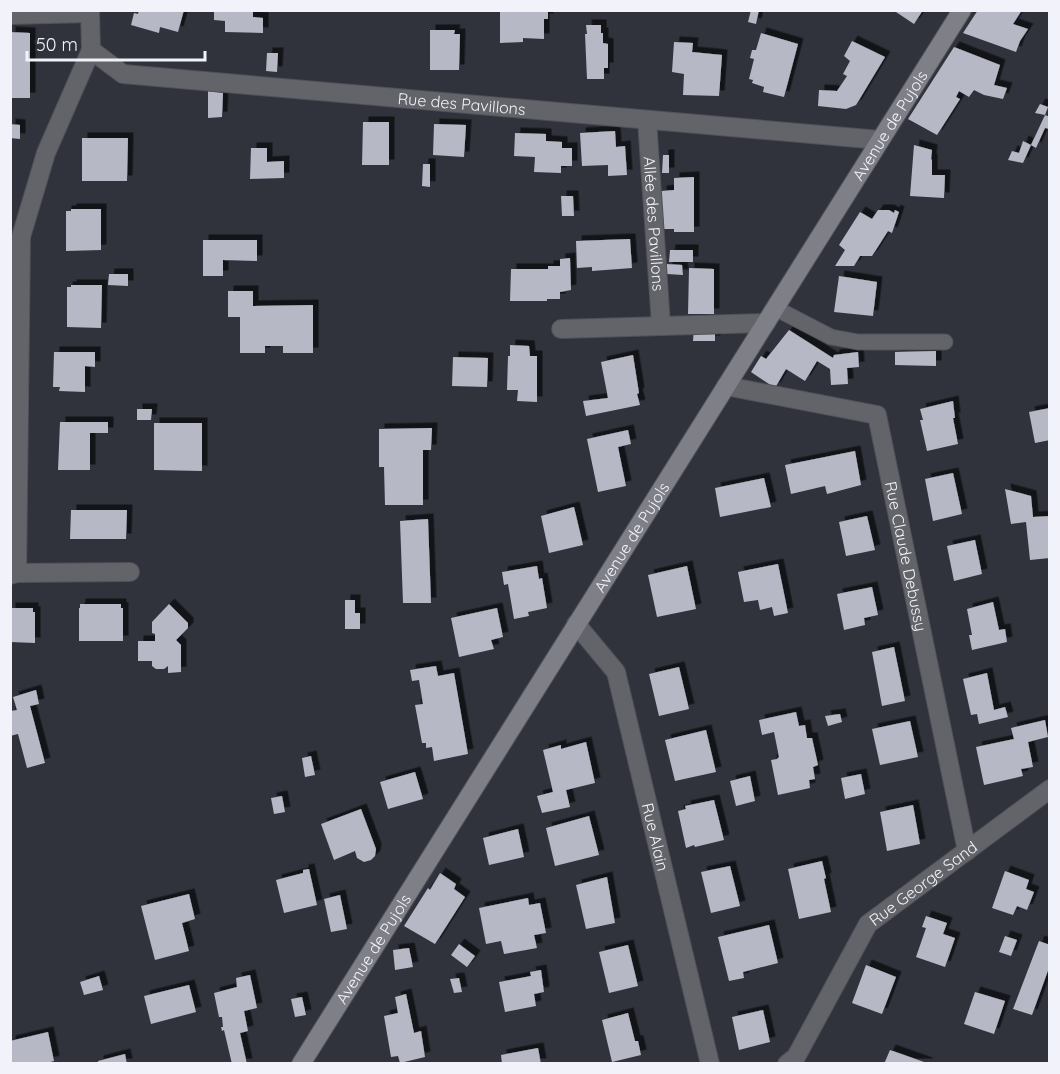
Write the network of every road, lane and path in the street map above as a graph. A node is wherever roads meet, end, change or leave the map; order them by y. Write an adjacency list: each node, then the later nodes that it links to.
1 (962, 10): 6 (main road, Avenue de Pujols)
2 (90, 12): 3 (street); 4 (street)
3 (10, 15)
4 (91, 50): 5 (street, Rue des Pavillons); 13 (street)
5 (647, 120): 6 (street, Rue des Pavillons); 8 (street, Allée des Pavillons)
6 (880, 140): 7 (main road, Avenue de Pujols)
7 (770, 315): 8 (street); 10 (lane); 11 (main road, Avenue de Pujols)
8 (661, 326): 9 (street)
9 (561, 328)
10 (945, 342)
11 (726, 386): 14 (main road, Avenue de Pujols); 16 (street, Rue Claude Debussy)
12 (130, 572): 13 (street)
13 (14, 574)
14 (576, 624): 17 (main road, Avenue de Pujols); 18 (street, Rue Alain)
15 (1050, 789): 16 (street, Rue George Sand)
16 (967, 850): 19 (street, Rue George Sand)
17 (301, 1064)
18 (710, 1064)
19 (787, 1064)

